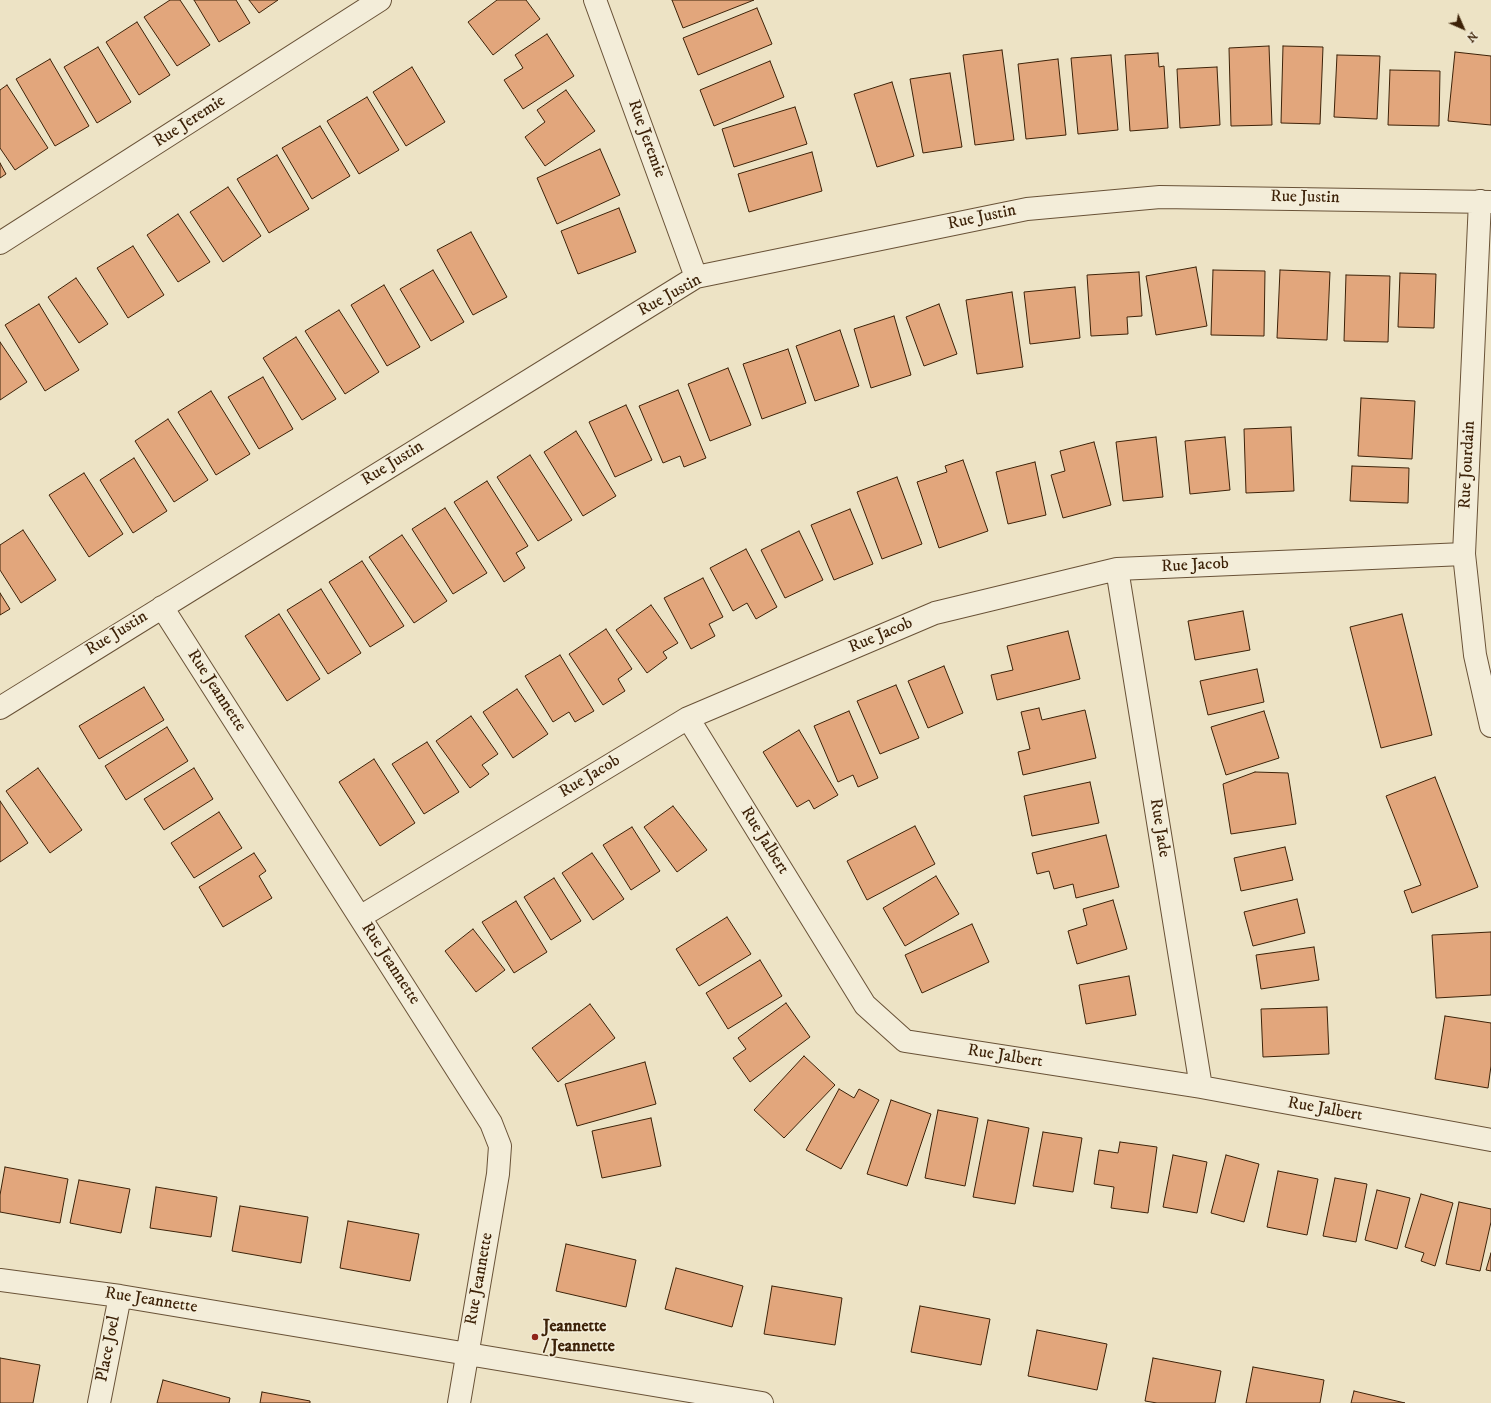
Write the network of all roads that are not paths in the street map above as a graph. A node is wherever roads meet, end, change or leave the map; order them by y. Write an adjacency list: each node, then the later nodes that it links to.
1 (380, 0): 4 (street, Rue Jeremie)
2 (595, 0): 5 (street, Rue Jeremie)
3 (1486, 201): 5 (street, Rue Justin); 6 (street, Rue Jourdain)
4 (0, 243)
5 (696, 277): 8 (street, Rue Justin)
6 (1464, 554): 7 (street, Rue Jacob); 11 (street, Rue Jourdain)
7 (1117, 570): 10 (street, Rue Jacob); 13 (street, Rue Jade)
8 (162, 607): 9 (street, Rue Justin); 12 (street, Rue Jeannette)
9 (0, 708)
10 (688, 718): 12 (street, Rue Jacob); 13 (street, Rue Jalbert)
11 (1491, 726)
12 (360, 917): 17 (street, Rue Jeannette)
13 (1201, 1087): 14 (street, Rue Jalbert)
14 (1491, 1140)
15 (0, 1280): 16 (street, Rue Jeannette)
16 (120, 1296): 17 (street, Rue Jeannette); 18 (street, Place Joel)
17 (467, 1354): 19 (street, Rue Jeannette); 20 (street, Rue Jeannette)
18 (99, 1403)
19 (459, 1403)
20 (762, 1403)

